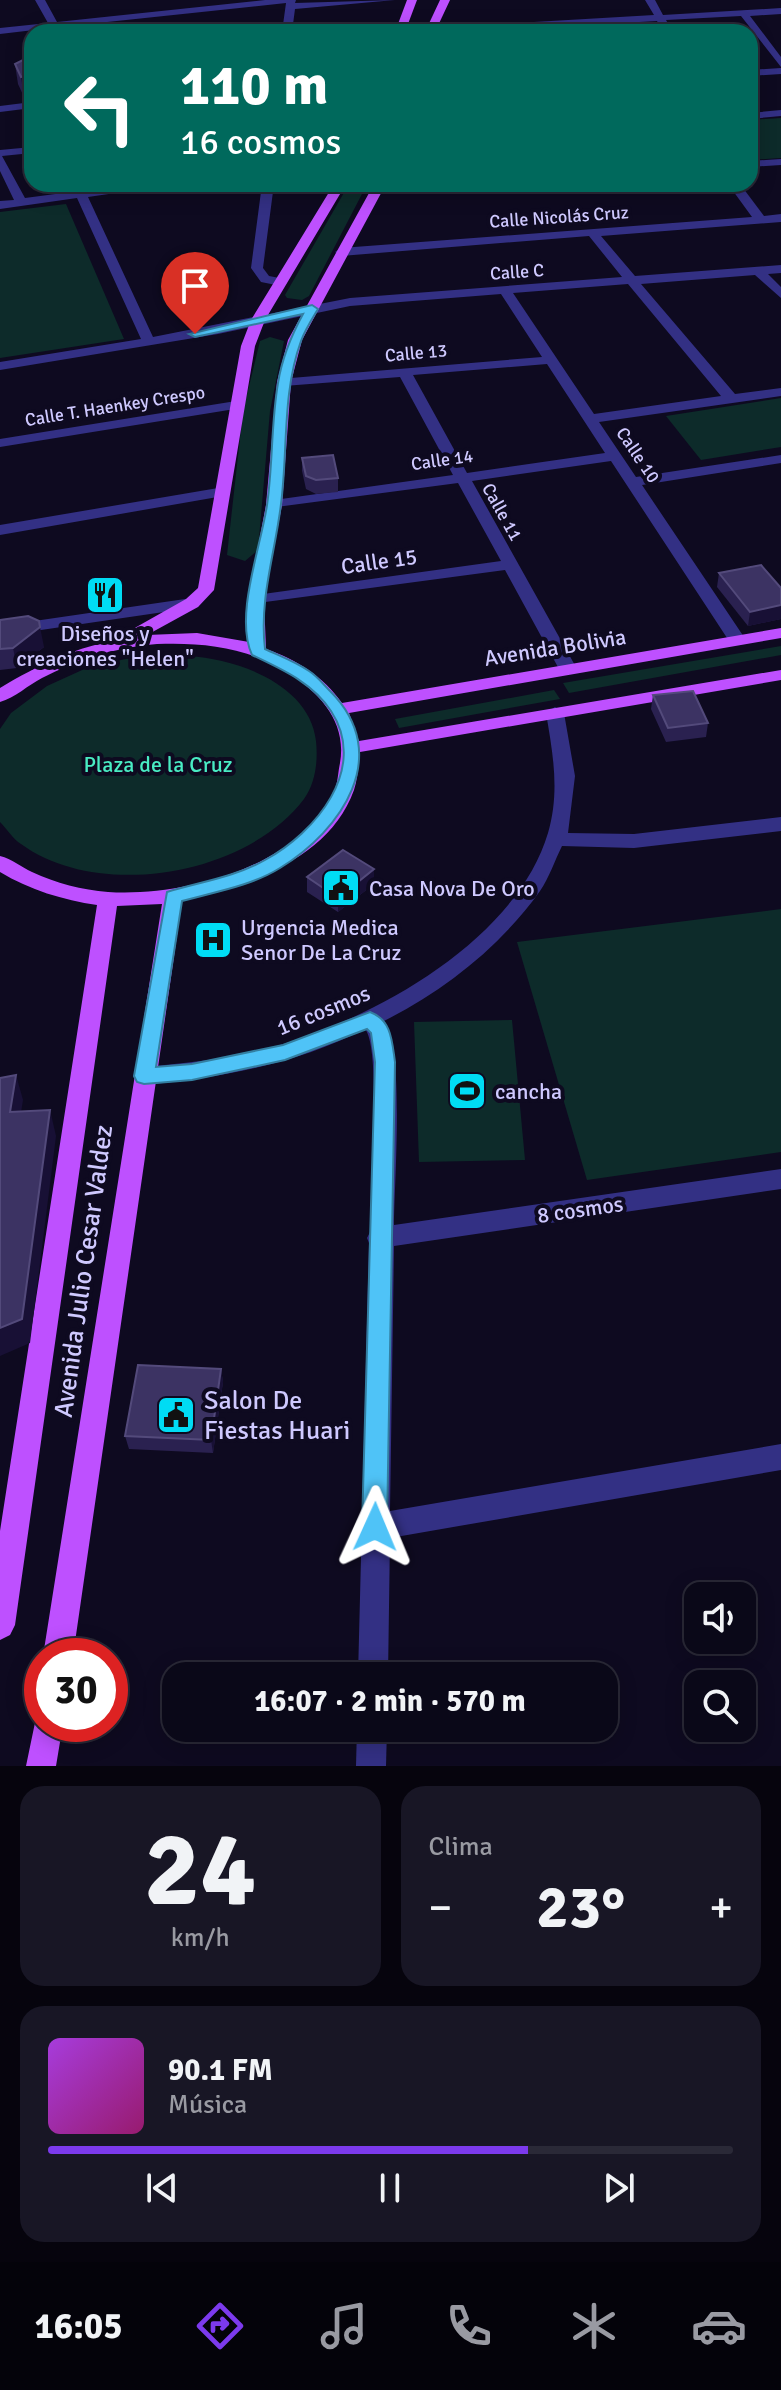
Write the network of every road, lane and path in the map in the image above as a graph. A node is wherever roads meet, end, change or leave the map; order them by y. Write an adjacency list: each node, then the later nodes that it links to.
1 (40, 0): 12 (street)
2 (146, 0): 10 (street)
3 (390, 0): 7 (street)
4 (412, 0): 15 (main road)
5 (445, 0): 16 (main road)
6 (650, 0): 11 (street)
7 (291, 2): 10 (street); 14 (street)
8 (781, 11): 9 (street)
9 (743, 13): 11 (street); 19 (street)
10 (155, 15): 13 (street)
11 (661, 18): 17 (street); 18 (street)
12 (53, 24)
13 (91, 24)
14 (288, 24)
15 (403, 24)
16 (434, 24)
17 (612, 24)
18 (664, 24)
19 (751, 24)
20 (24, 30): 21 (street)
21 (0, 31)
22 (758, 33): 23 (street)
23 (781, 64)
24 (781, 71): 25 (street)
25 (758, 72)
26 (0, 92): 28 (street)
27 (24, 106): 28 (street)
28 (3, 109)
29 (781, 113): 30 (street)
30 (758, 115)
31 (24, 151): 32 (street)
32 (0, 153)
33 (0, 159): 42 (street)
34 (781, 162): 35 (street)
35 (758, 163)
36 (102, 192): 41 (street)
37 (267, 192): 51 (street)
38 (335, 192): 51 (main road)
39 (376, 192): 47 (main road)
40 (740, 192): 45 (street)
41 (81, 195): 42 (street); 56 (street)
42 (21, 203): 43 (street)
43 (0, 205)
44 (781, 218): 45 (street, Calle Nicolás Cruz)
45 (761, 220): 46 (street, Calle Nicolás Cruz)
46 (592, 233): 47 (street, Calle Nicolás Cruz); 50 (street)
47 (341, 252): 54 (main road)
48 (781, 269): 49 (street, Calle C)
49 (758, 271): 50 (street, Calle C); 53 (street)
50 (635, 281): 52 (street, Calle C); 62 (street)
51 (281, 282): 55 (main road)
52 (505, 291): 54 (street, Calle C); 57 (street, Calle 10)
53 (781, 294)
54 (312, 309): 55 (street, Calle C); 60 (main road)
55 (258, 320): 56 (street, Calle C); 63 (main road)
56 (149, 342): 58 (street, Calle C)
57 (550, 360): 59 (street, Calle 13); 64 (street, Calle 10)
58 (0, 366)
59 (404, 372): 60 (street, Calle 13); 68 (street, Calle 11)
60 (284, 382): 71 (main road)
61 (781, 392): 62 (street)
62 (731, 399): 64 (street)
63 (236, 405): 65 (street, Calle T. Haenkey Crespo); 70 (main road)
64 (590, 419): 66 (street, Calle 10)
65 (0, 443)
66 (615, 456): 68 (street, Calle 14); 69 (street, Calle 10)
67 (780, 461): 69 (street)
68 (460, 477): 71 (street, Calle 14); 73 (street, Calle 11)
69 (632, 482): 78 (street, Calle 10)
70 (224, 492): 72 (street); 75 (main road)
71 (274, 505): 74 (main road)
72 (0, 530)
73 (509, 565): 74 (street, Calle 15); 81 (street, Calle 11)
74 (256, 600): 80 (main road)
75 (192, 603): 76 (street); 79 (main road)
76 (0, 631)
77 (781, 633): 78 (main road, Avenida Bolivia)
78 (737, 640): 81 (main road, Avenida Bolivia)
79 (120, 644): 80 (main road); 83 (main road)
80 (258, 652): 84 (main road)
81 (568, 669): 84 (main road, Avenida Bolivia)
82 (781, 675): 85 (main road)
83 (0, 696)
84 (338, 709): 86 (main road)
85 (555, 713): 86 (main road); 88 (street, 16 cosmos)
86 (351, 748): 90 (main road)
87 (781, 824): 88 (street)
88 (556, 839): 92 (street, 16 cosmos)
89 (0, 863): 91 (main road)
90 (173, 897): 91 (main road); 93 (main road, Avenida Julio Cesar Valdez)
91 (108, 899): 98 (main road, Avenida Julio Cesar Valdez)
92 (370, 1020): 93 (street, 16 cosmos); 95 (street)
93 (144, 1076): 99 (main road, Avenida Julio Cesar Valdez)
94 (781, 1179): 95 (street, 8 cosmos)
95 (379, 1238): 97 (street)
96 (781, 1457): 97 (street)
97 (375, 1527): 100 (street)
98 (0, 1625)
99 (61, 1638)
100 (373, 1662)
101 (45, 1742): 103 (main road)
102 (372, 1742): 104 (street)
103 (41, 1766)
104 (371, 1766)

